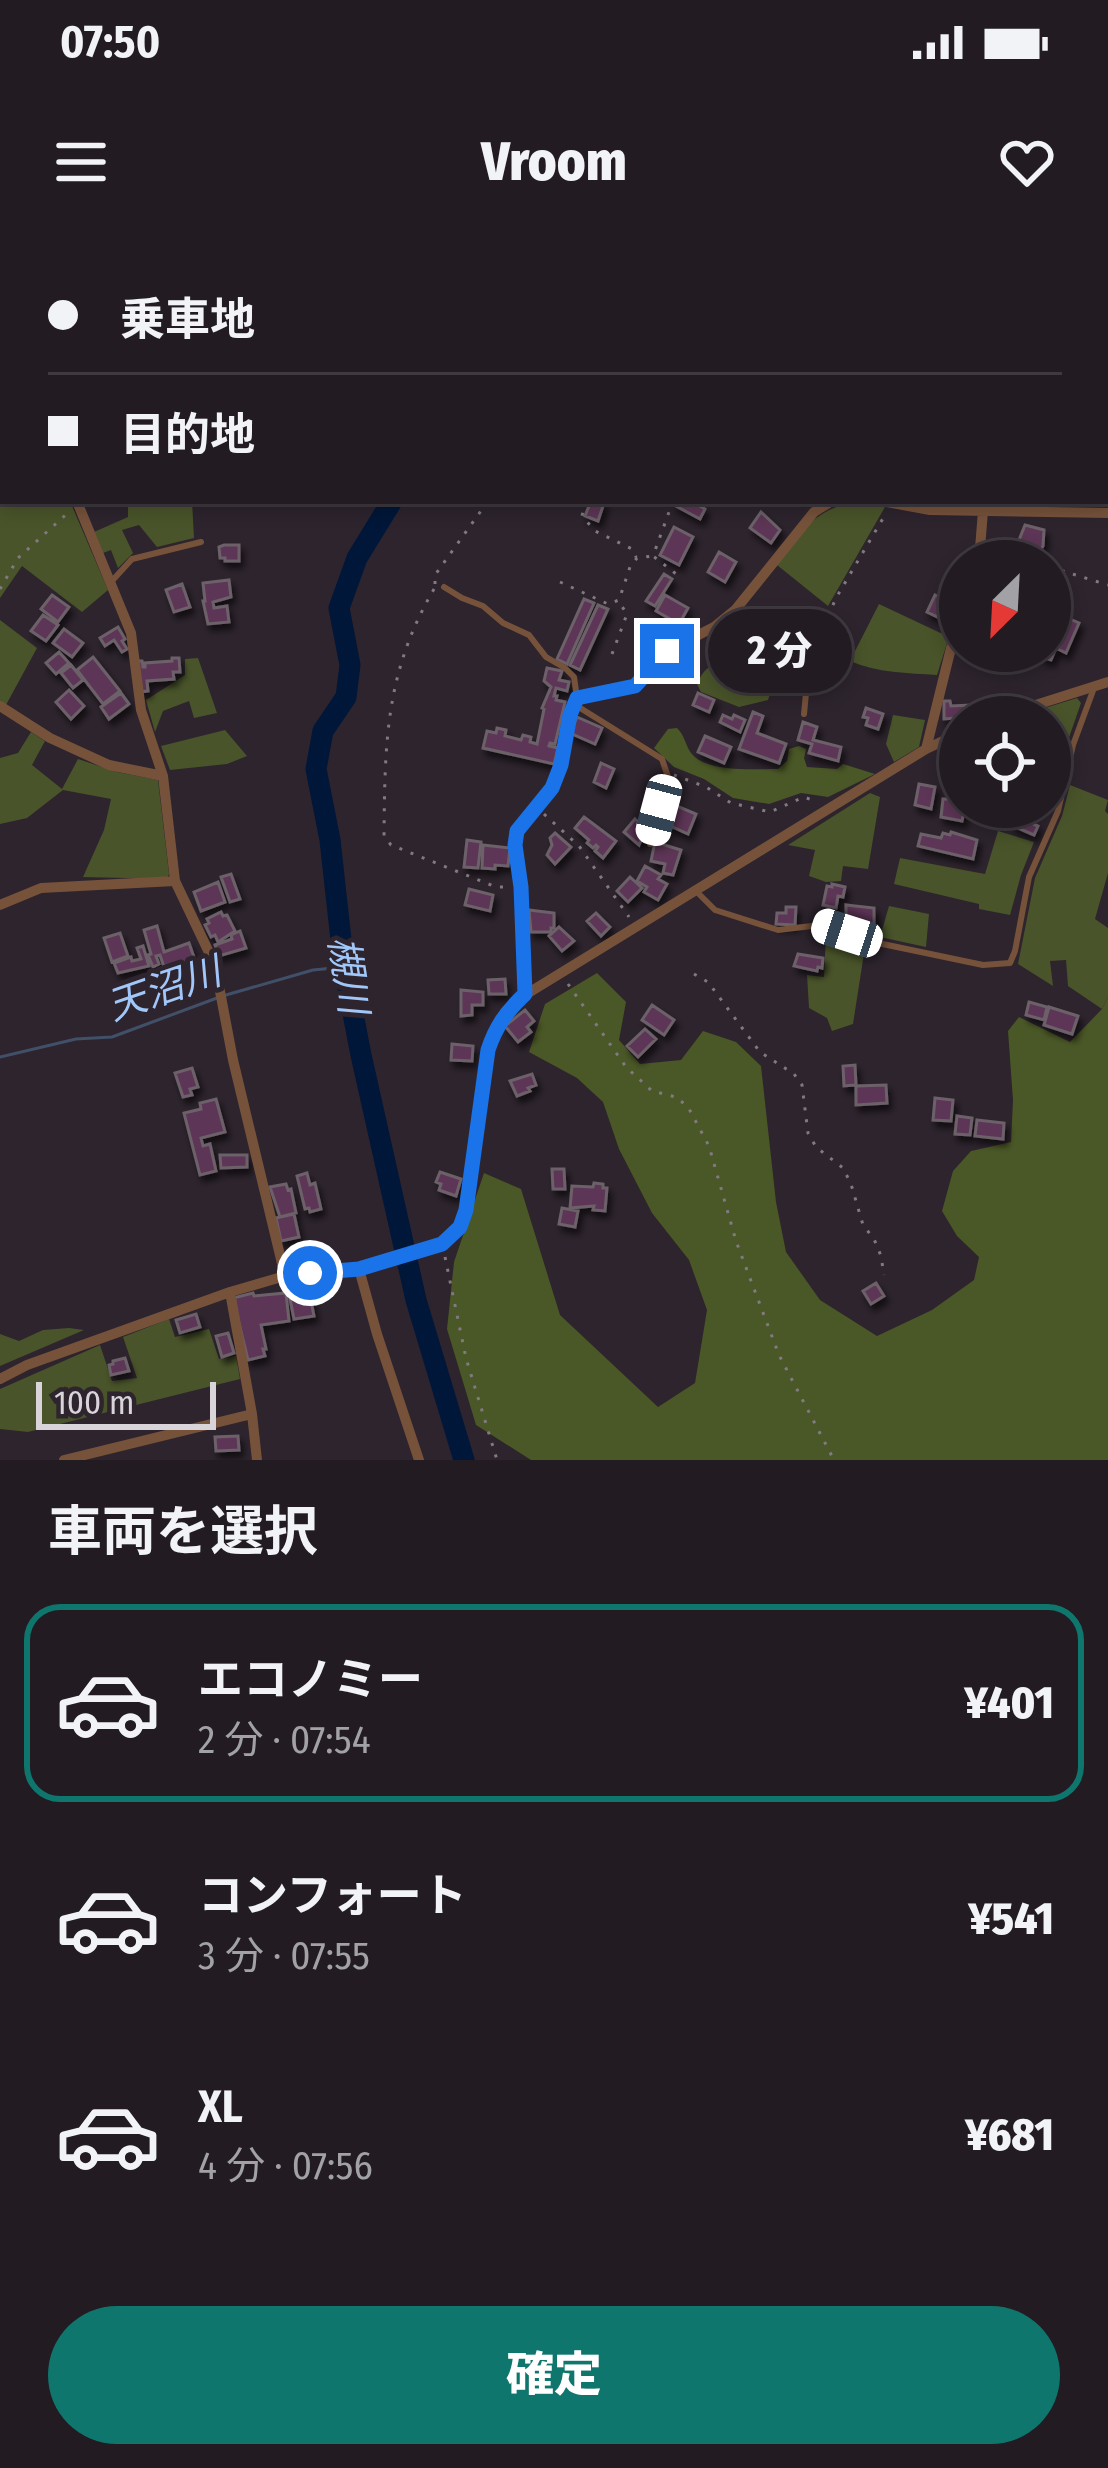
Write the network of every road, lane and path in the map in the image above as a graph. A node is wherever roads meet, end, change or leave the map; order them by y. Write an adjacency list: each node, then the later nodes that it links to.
1 (78, 504): 16 (street); 20 (path)
2 (486, 504): 19 (path)
3 (584, 504): 13 (path)
4 (673, 504): 12 (path)
5 (827, 504): 22 (street)
6 (886, 504): 25 (path)
7 (897, 504): 8 (street)
8 (983, 511): 9 (street); 10 (street)
9 (1108, 513)
10 (981, 540)
11 (201, 542): 16 (lane)
12 (653, 556): 13 (path); 15 (path)
13 (637, 559): 21 (path)
14 (1071, 574): 18 (path)
15 (680, 577)
16 (111, 582): 35 (street)
17 (560, 582): 21 (path)
18 (1108, 585)
19 (439, 588): 29 (lane); 40 (path)
20 (0, 589)
21 (619, 600): 23 (path)
22 (714, 627): 25 (lane); 29 (street)
23 (612, 654)
24 (945, 672): 33 (street)
25 (800, 680): 31 (lane)
26 (1108, 682): 27 (street)
27 (1094, 687): 28 (street); 41 (lane)
28 (1065, 696)
29 (576, 701): 34 (lane); 36 (street)
30 (0, 706): 35 (street)
31 (804, 714)
32 (939, 743): 33 (street)
33 (926, 749): 37 (street)
34 (666, 772): 37 (path); 38 (lane)
35 (163, 776): 39 (street)
36 (536, 807): 40 (street); 43 (path)
37 (834, 807): 41 (street)
38 (650, 844)
39 (175, 881): 42 (street); 49 (street)
40 (521, 887): 46 (street)
41 (695, 890): 43 (street)
42 (0, 905)
43 (641, 924): 44 (street)
44 (560, 973): 46 (street); 58 (path)
45 (694, 974): 50 (path)
46 (525, 994): 47 (street)
47 (440, 1244): 48 (street); 57 (path)
48 (362, 1267): 49 (street); 56 (street)
49 (285, 1276): 51 (street)
50 (884, 1276)
51 (230, 1292): 52 (street); 53 (street)
52 (0, 1379)
53 (252, 1414): 54 (street); 55 (street)
54 (64, 1460)
55 (257, 1460)
56 (419, 1460)
57 (497, 1460)
58 (834, 1460)

